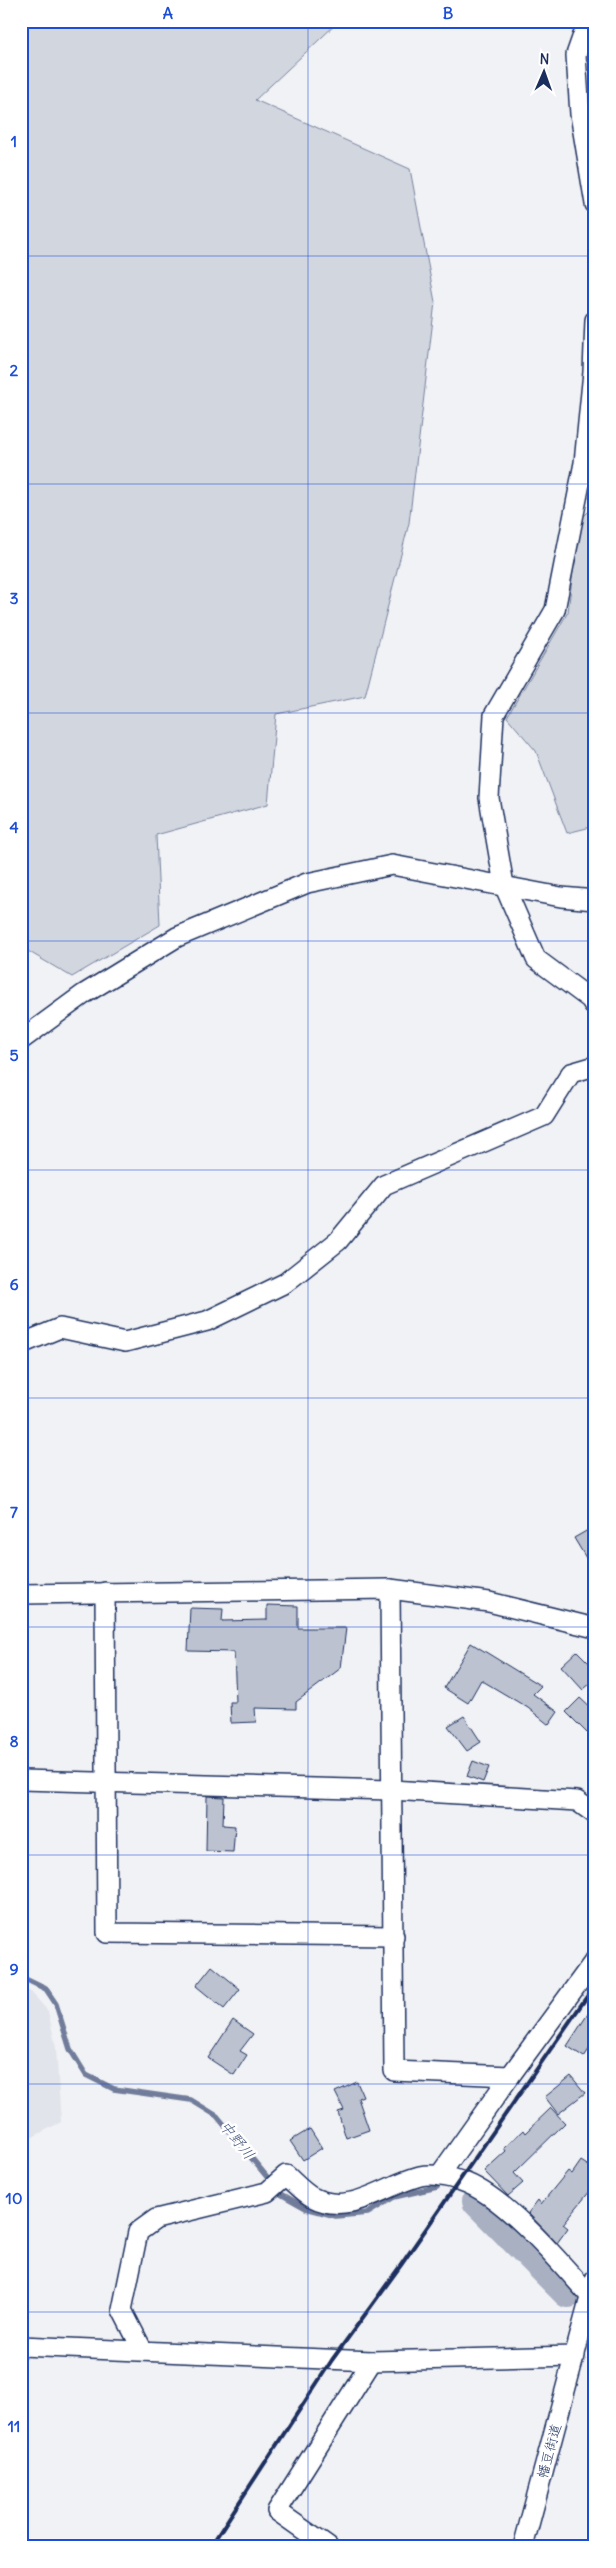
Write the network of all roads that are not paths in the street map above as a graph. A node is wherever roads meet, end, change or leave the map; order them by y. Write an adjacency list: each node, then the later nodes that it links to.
1 (588, 21): 2 (street)
2 (588, 112): 3 (street)
3 (595, 204)
4 (595, 320): 5 (street)
5 (594, 372): 6 (street)
6 (504, 885): 7 (street); 8 (street); 9 (street)
7 (595, 900)
8 (595, 1007)
9 (21, 1040)
10 (595, 1066): 11 (street)
11 (21, 1344)
12 (390, 1589): 13 (street); 15 (street); 18 (street)
13 (105, 1592): 14 (street); 17 (street)
14 (21, 1594)
15 (595, 1628)
16 (21, 1780): 17 (street)
17 (105, 1781): 18 (street); 20 (street)
18 (391, 1790): 19 (street); 20 (street)
19 (595, 1814)
20 (394, 1936): 22 (street)
21 (595, 1960): 22 (street)
22 (510, 2076): 23 (street)
23 (439, 2176): 24 (street); 26 (street)
24 (593, 2291): 27 (street, 幡豆街道)
25 (21, 2346): 26 (street)
26 (143, 2351): 28 (street)
27 (575, 2356): 28 (street); 30 (street, 幡豆街道)
28 (372, 2362): 29 (street)
29 (328, 2547)
30 (523, 2547)

